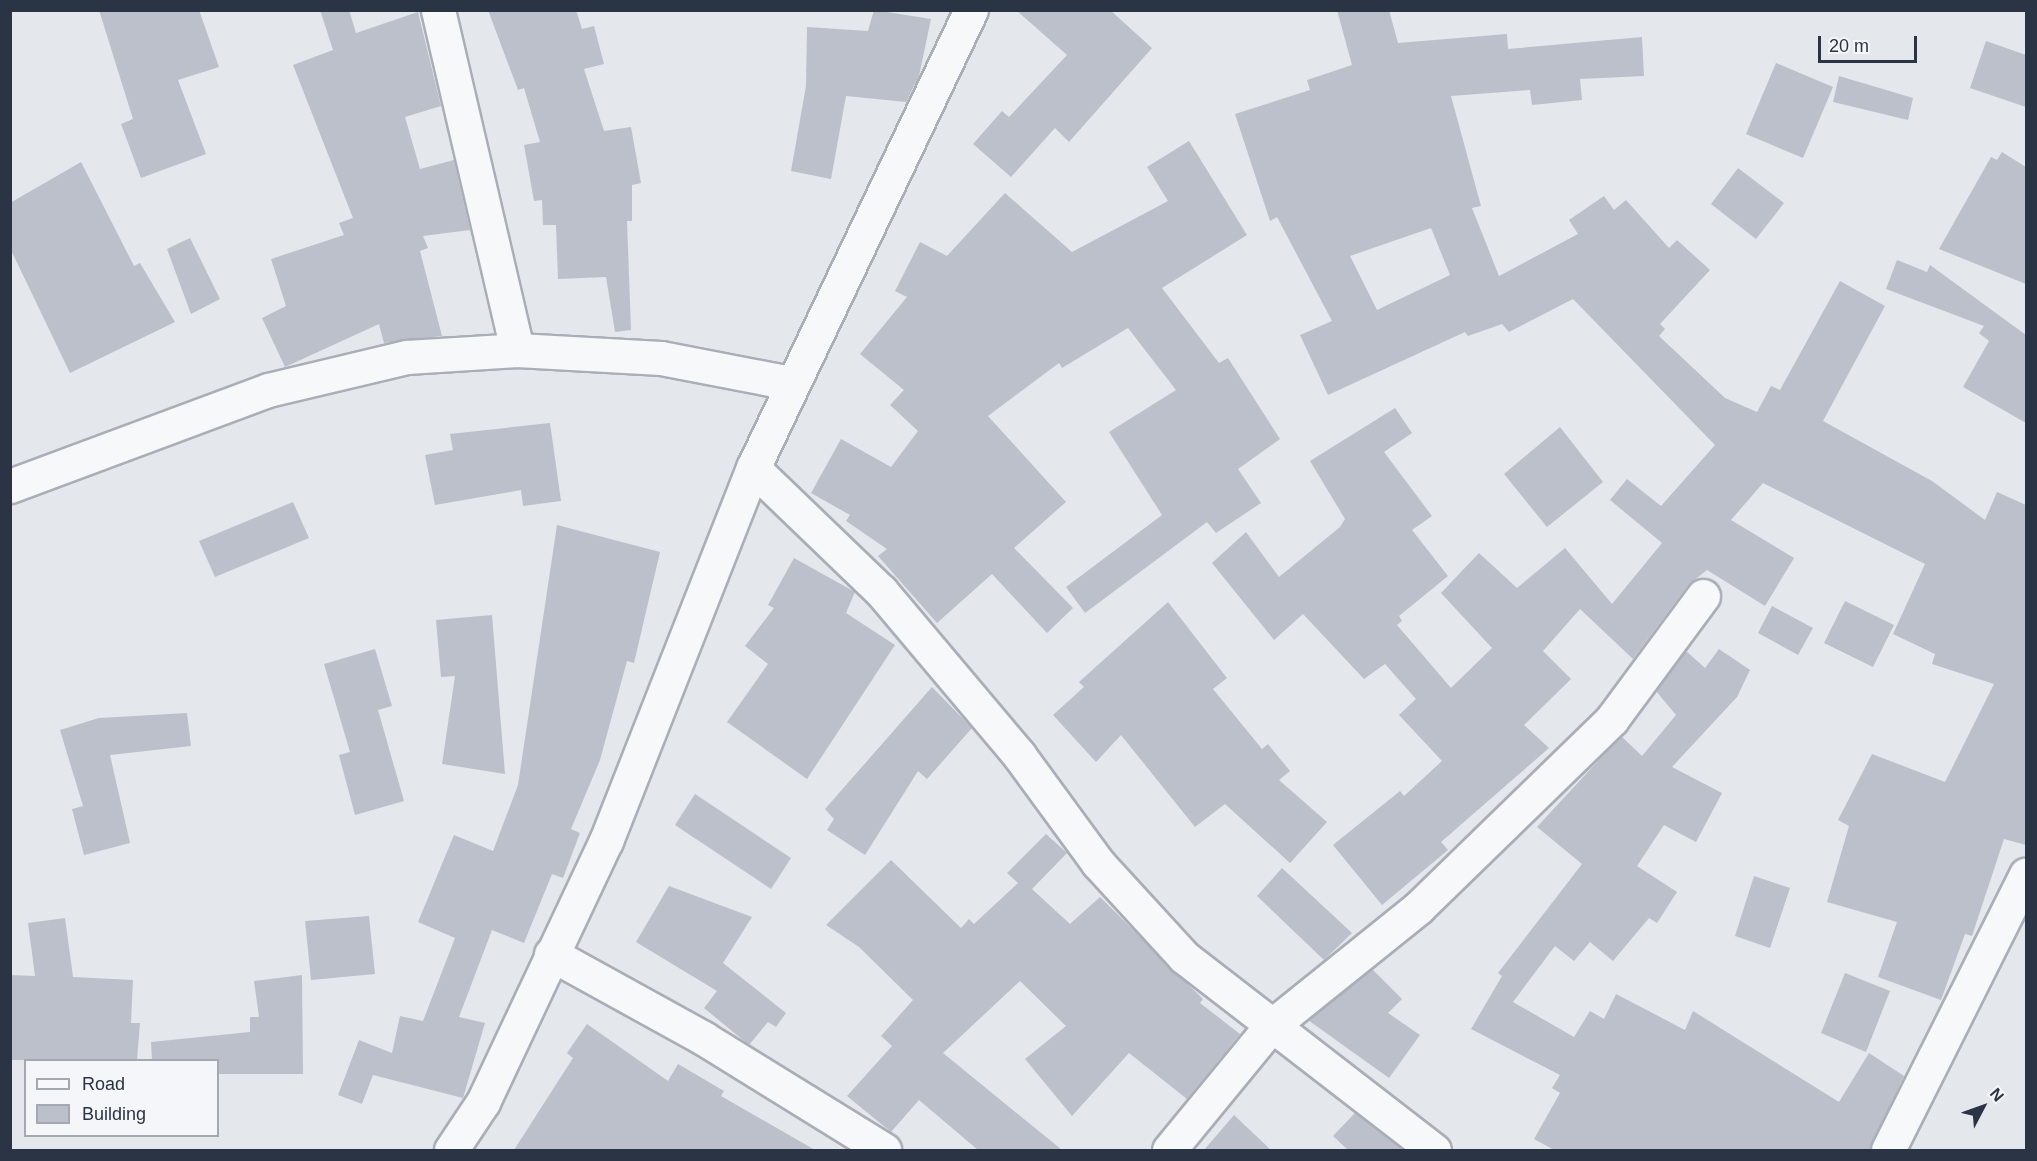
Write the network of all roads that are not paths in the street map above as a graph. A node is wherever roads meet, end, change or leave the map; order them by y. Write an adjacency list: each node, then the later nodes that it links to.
1 (438, 10): 3 (street)
2 (971, 10): 4 (street)
3 (517, 350): 4 (street); 6 (street)
4 (791, 383): 5 (street)
5 (753, 468): 9 (street); 10 (street)
6 (10, 486)
7 (1703, 596): 10 (street)
8 (2026, 875): 15 (street)
9 (551, 954): 11 (street); 12 (street)
10 (1270, 1027): 13 (street); 14 (street)
11 (451, 1150)
12 (884, 1150)
13 (1169, 1150)
14 (1434, 1150)
15 (1888, 1150)

